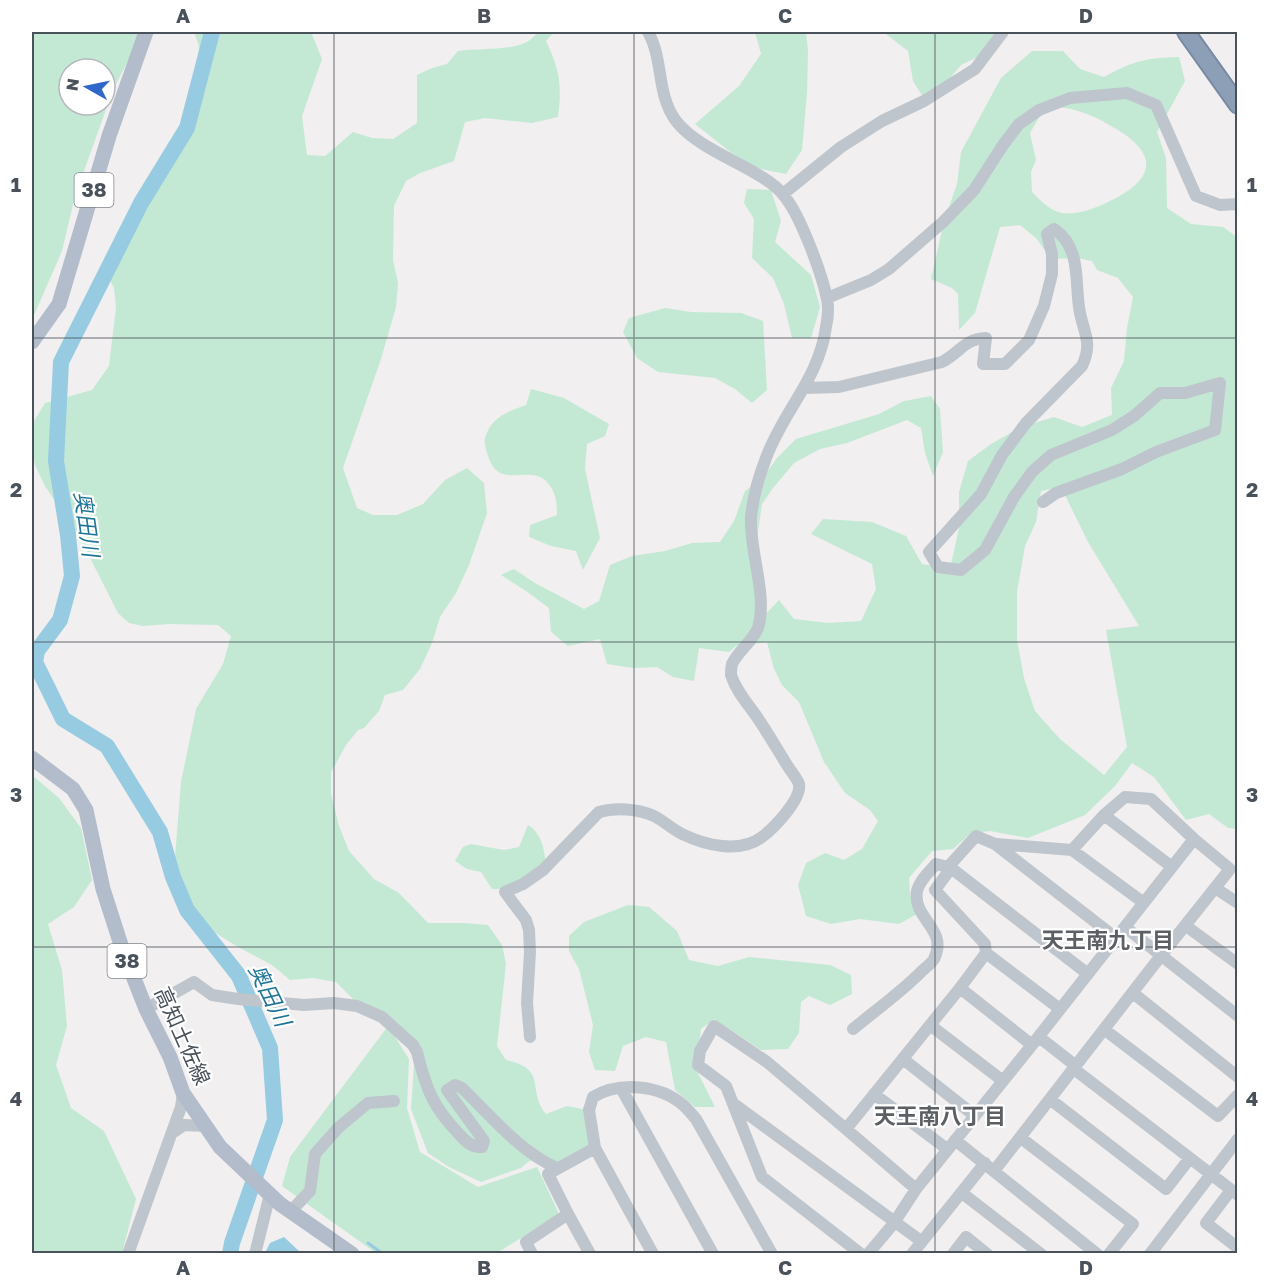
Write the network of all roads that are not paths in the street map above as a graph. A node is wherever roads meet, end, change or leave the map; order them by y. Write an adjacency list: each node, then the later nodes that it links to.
1 (146, 32): 9 (main road, 38)
2 (648, 32): 6 (street)
3 (1003, 32): 6 (street)
4 (1186, 32): 5 (highway)
5 (1238, 105)
6 (783, 194): 8 (street)
7 (1238, 204): 8 (street)
8 (827, 298): 10 (street)
9 (32, 342)
10 (804, 388): 11 (street); 37 (street)
11 (1043, 502)
12 (32, 758): 31 (main road, 高知土佐線 / 38)
13 (1104, 815): 14 (street); 16 (street); 18 (street)
14 (1194, 838): 18 (street); 19 (street)
15 (995, 844): 16 (street); 17 (street); 24 (street)
16 (1072, 850): 20 (street)
17 (949, 867): 25 (street); 28 (street); 35 (street)
18 (1172, 867): 20 (street)
19 (1215, 888): 21 (street); 22 (street)
20 (1144, 903): 23 (street)
21 (1238, 903)
22 (1186, 926): 26 (street); 27 (street)
23 (1125, 927): 24 (street); 26 (street)
24 (1116, 938): 28 (street)
25 (986, 953): 29 (street); 32 (street)
26 (1160, 957): 30 (street); 33 (street)
27 (1238, 964)
28 (1088, 974): 32 (street)
29 (960, 988): 34 (street); 38 (street)
30 (1132, 993): 36 (street); 41 (street)
31 (146, 1009): 44 (main road, 高知土佐線 / 38); 60 (street)
32 (1060, 1009): 38 (street)
33 (1238, 1016)
34 (930, 1025): 39 (street); 42 (street)
35 (853, 1029)
36 (1104, 1030): 40 (street); 46 (street)
37 (530, 1036)
38 (1036, 1041): 40 (street); 42 (street)
39 (903, 1059): 45 (street); 50 (street)
40 (1075, 1067): 47 (street); 58 (street)
41 (1238, 1077)
42 (1003, 1081): 50 (street)
43 (621, 1088): 57 (street); 77 (street); 78 (street)
44 (183, 1093): 51 (main road, 高知土佐線 / 38); 53 (street)
45 (874, 1094): 52 (street); 56 (street)
46 (1238, 1095)
47 (1051, 1100): 54 (street); 58 (street)
48 (394, 1101): 66 (street)
49 (733, 1103): 52 (street); 68 (street); 79 (street)
50 (975, 1116): 56 (street)
51 (206, 1126): 53 (street); 63 (main road, 高知土佐線 / 38)
52 (846, 1129): 62 (street)
53 (172, 1133): 71 (street)
54 (1021, 1138): 59 (street); 86 (street)
55 (1238, 1138): 61 (street)
56 (951, 1145): 59 (street); 62 (street)
57 (595, 1148): 60 (street); 76 (street)
58 (1190, 1158): 61 (street)
59 (989, 1167): 64 (street); 85 (street)
60 (557, 1168): 67 (street)
61 (1211, 1174): 65 (street); 87 (street)
62 (916, 1189): 68 (street)
63 (267, 1191): 66 (main road, 高知土佐線 / 38); 72 (street)
64 (962, 1192): 69 (street); 84 (street)
65 (1234, 1192): 70 (street)
66 (291, 1212): 73 (main road, 高知土佐線 / 38)
67 (568, 1214): 74 (street); 75 (street)
68 (894, 1223): 69 (street); 80 (street)
69 (921, 1241): 81 (street)
70 (1238, 1248)
71 (128, 1254)
72 (255, 1254)
73 (352, 1254)
74 (532, 1254)
75 (590, 1254)
76 (653, 1254)
77 (713, 1254)
78 (772, 1254)
79 (861, 1254)
80 (868, 1254)
81 (912, 1254)
82 (953, 1254): 83 (street)
83 (987, 1254)
84 (1041, 1254)
85 (1097, 1254)
86 (1109, 1254)
87 (1150, 1254)

